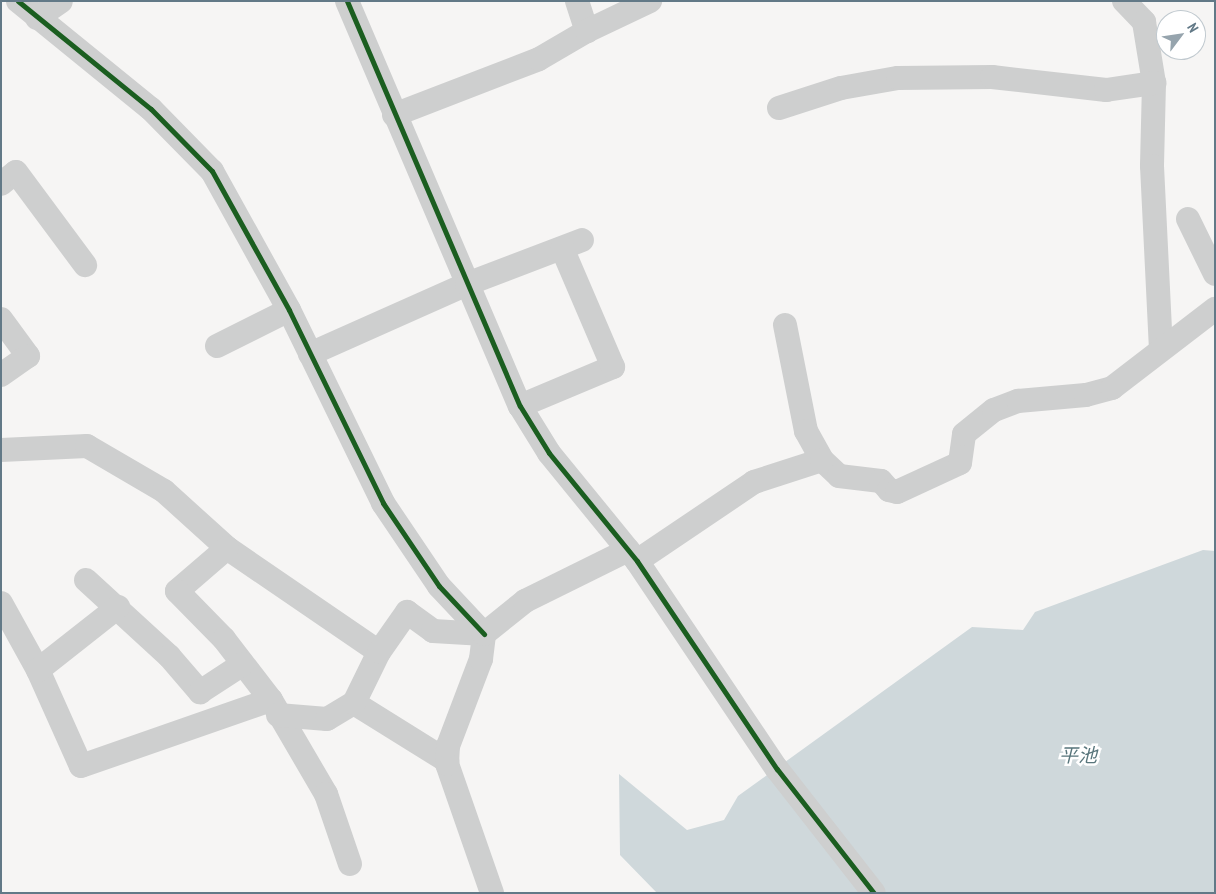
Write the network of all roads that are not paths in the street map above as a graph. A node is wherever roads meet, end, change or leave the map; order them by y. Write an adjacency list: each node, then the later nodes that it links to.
1 (18, 1): 7 (street)
2 (61, 1): 7 (street)
3 (347, 1): 11 (street)
4 (577, 1): 8 (street)
5 (650, 1): 8 (street)
6 (1124, 1): 9 (street)
7 (38, 18): 18 (street)
8 (586, 30): 11 (street)
9 (1154, 83): 10 (street); 22 (street)
10 (779, 108)
11 (394, 116): 16 (street)
12 (1, 184): 14 (street)
13 (1188, 219): 15 (street)
14 (85, 265)
15 (1215, 274)
16 (467, 284): 23 (street); 25 (street); 25 (street)
17 (1215, 309): 22 (street)
18 (289, 310): 21 (street); 23 (street)
19 (1, 319): 24 (street)
20 (785, 325): 27 (street)
21 (217, 346)
22 (1161, 348): 27 (street)
23 (310, 354): 33 (street)
24 (1, 375)
25 (520, 406): 29 (street)
26 (1, 450): 28 (street)
27 (822, 460): 29 (street)
28 (227, 548): 34 (street); 35 (street)
29 (633, 556): 33 (street); 42 (street)
30 (86, 580): 32 (street)
31 (1, 603): 36 (street)
32 (118, 607): 35 (street); 36 (street)
33 (484, 634): 34 (street); 39 (street)
34 (379, 652): 37 (street)
35 (243, 664): 38 (street)
36 (38, 670): 38 (street)
37 (354, 703): 38 (street); 39 (street)
38 (275, 708): 40 (street)
39 (447, 761): 41 (street)
40 (350, 864)
41 (492, 893)
42 (874, 893)

